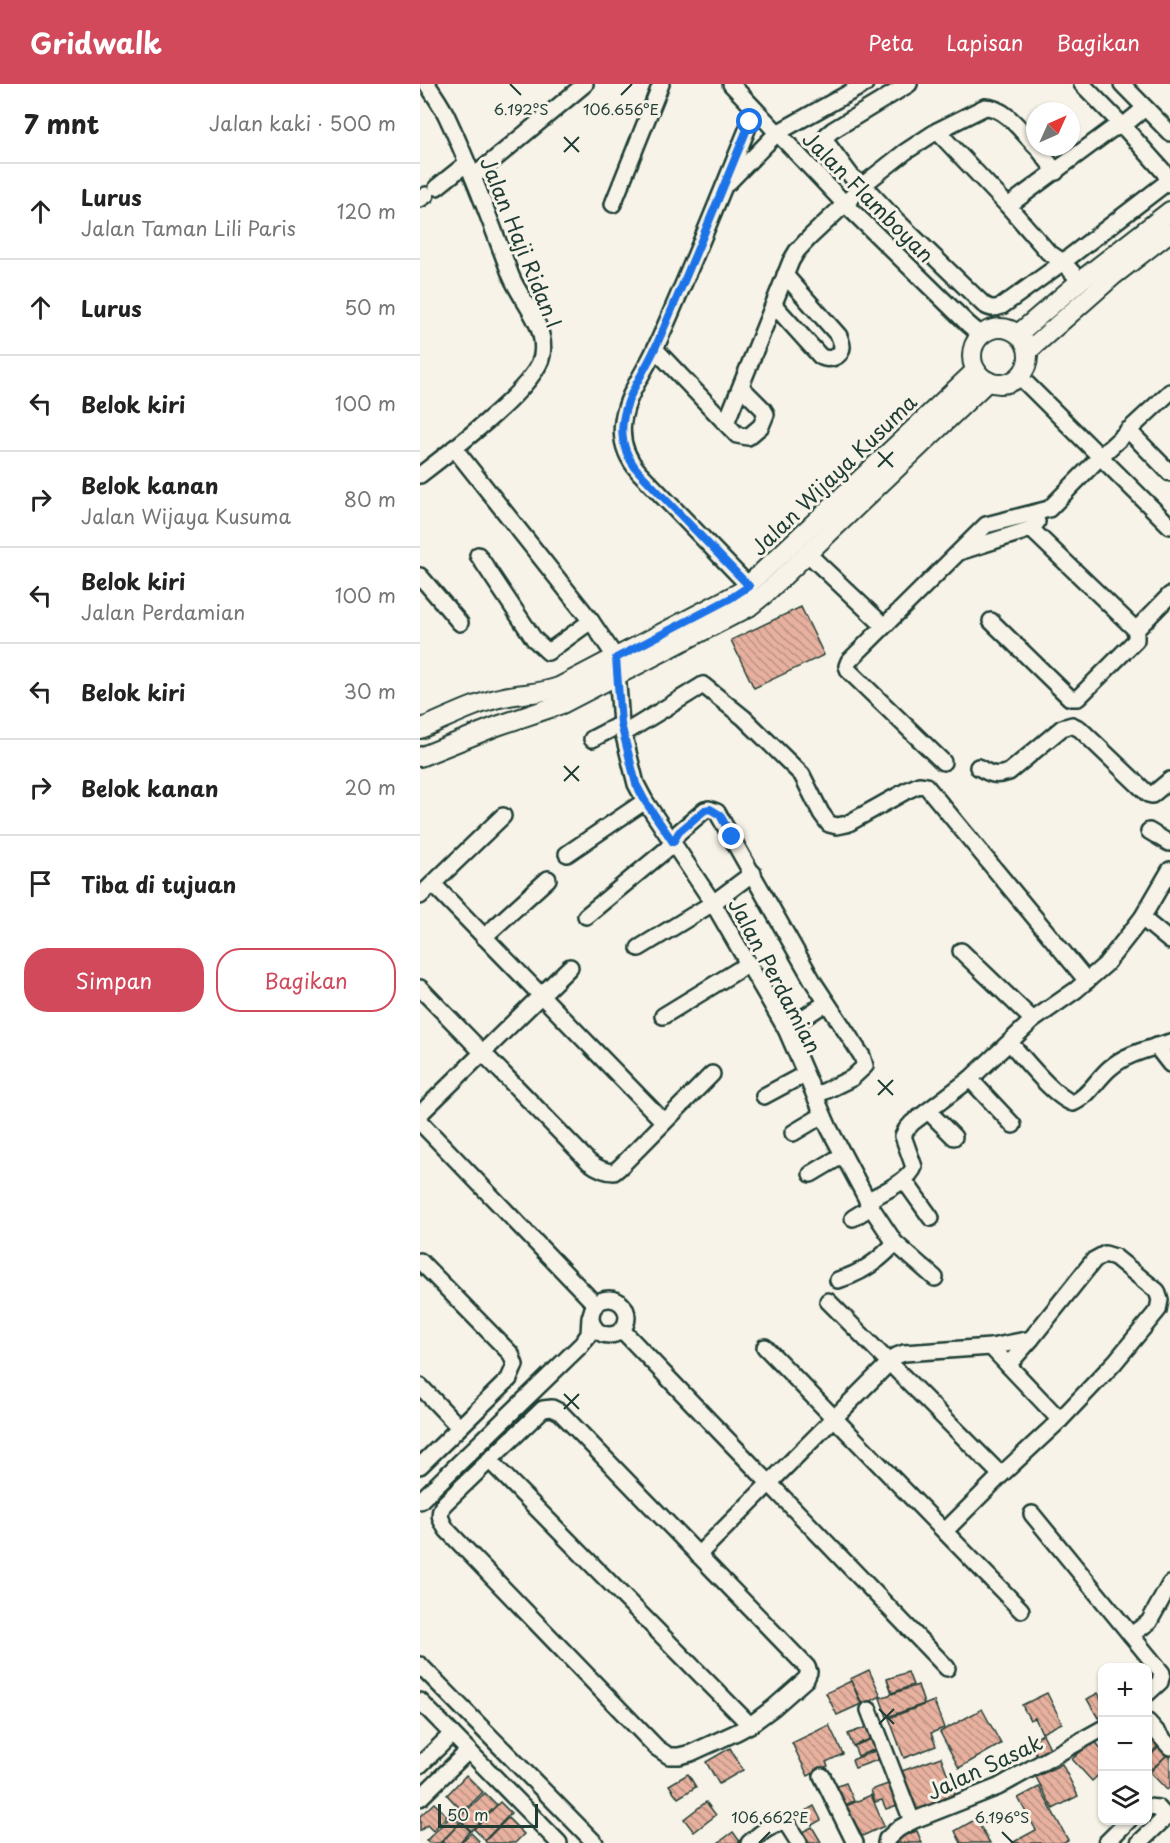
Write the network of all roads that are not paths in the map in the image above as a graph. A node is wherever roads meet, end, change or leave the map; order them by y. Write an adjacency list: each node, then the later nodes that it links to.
1 (427, 84): 18 (street, Jalan Haji Ridan I)
2 (662, 84): 24 (street)
3 (731, 84): 11 (street, Jalan Flamboyan)
4 (865, 84): 9 (street); 14 (street)
5 (909, 84): 9 (street)
6 (1082, 84): 12 (street)
7 (1122, 84): 10 (street)
8 (580, 86): 20 (street)
9 (875, 104): 21 (street)
10 (1142, 105): 12 (street); 15 (street)
11 (755, 110): 14 (street, Jalan Flamboyan); 22 (street)
12 (1117, 125): 19 (street); 29 (street)
13 (937, 131): 16 (street); 21 (street); 26 (street)
14 (777, 133): 22 (street); 25 (street, Jalan Flamboyan)
15 (1170, 133)
16 (1026, 136)
17 (1044, 156): 19 (street)
18 (467, 163): 20 (street, Jalan Haji Ridan I); 23 (street)
19 (1056, 172): 26 (street)
20 (473, 177): 43 (street, Jalan Haji Ridan I)
21 (863, 185): 25 (street); 29 (street)
22 (722, 189): 35 (street)
23 (428, 194)
24 (613, 204)
25 (845, 204): 30 (street); 34 (street, Jalan Flamboyan)
26 (1008, 206): 29 (street)
27 (1170, 211): 31 (street)
28 (1170, 232): 36 (street)
29 (1059, 265): 31 (street)
30 (785, 274): 32 (street); 32 (street)
31 (1076, 285): 33 (street)
32 (774, 304): 39 (street)
33 (1018, 334): 34 (street); 36 (street)
34 (981, 335): 37 (street)
35 (655, 349): 41 (street); 54 (street)
36 (1028, 351): 38 (street)
37 (982, 375): 38 (street); 51 (street, Jalan Wijaya Kusuma); 54 (street, Jalan Wijaya Kusuma)
38 (1020, 377): 44 (street)
39 (741, 387): 41 (street); 41 (street)
40 (1170, 392): 42 (street)
41 (726, 423)
42 (1128, 430): 44 (street); 45 (street)
43 (454, 448): 46 (street, Jalan Haji Ridan I); 56 (street)
44 (1101, 456): 47 (street); 48 (street)
45 (1170, 473)
46 (420, 475)
47 (1049, 509): 49 (street); 50 (street)
48 (1170, 526)
49 (1031, 529): 50 (street); 60 (street)
50 (959, 552): 59 (street)
51 (807, 553): 59 (street); 61 (street, Jalan Wijaya Kusuma)
52 (478, 555): 56 (street)
53 (420, 576): 58 (street)
54 (749, 586): 61 (street, Jalan Wijaya Kusuma)
55 (1170, 595): 60 (street)
56 (591, 621): 61 (street)
57 (991, 621): 60 (street)
58 (460, 623)
59 (884, 626): 66 (street)
60 (1136, 630)
61 (617, 667): 62 (street, Jalan Wijaya Kusuma); 63 (street, Jalan Perdamian); 65 (street, Jalan Wijaya Kusuma)
62 (420, 729)
63 (622, 729): 64 (street); 69 (street, Jalan Perdamian); 89 (street)
64 (592, 739)
65 (420, 757)
66 (943, 762)
67 (978, 767): 68 (street)
68 (1170, 780)
69 (645, 801): 72 (street, Jalan Perdamian); 74 (street)
70 (503, 816): 78 (street)
71 (1149, 831): 73 (street)
72 (673, 842): 75 (street); 80 (street, Jalan Perdamian); 81 (street)
73 (1170, 843)
74 (567, 854)
75 (753, 873): 80 (street); 92 (street)
76 (1168, 876): 82 (street)
77 (548, 879): 83 (street)
78 (433, 884): 79 (street); 83 (street)
79 (420, 897)
80 (713, 903): 85 (street); 87 (street, Jalan Perdamian)
81 (586, 916)
82 (1142, 918): 84 (street); 89 (street)
83 (484, 937): 91 (street)
84 (1170, 941)
85 (639, 948)
86 (961, 951): 94 (street)
87 (748, 964): 93 (street); 95 (street, Jalan Perdamian)
88 (570, 968): 91 (street)
89 (1087, 981): 94 (street)
90 (420, 988): 98 (street)
91 (541, 996): 98 (street); 109 (street)
92 (826, 1003): 95 (street); 104 (street)
93 (663, 1016)
94 (1033, 1020): 96 (street)
95 (786, 1029): 101 (street, Jalan Perdamian)
96 (1010, 1042): 97 (street); 102 (street)
97 (1163, 1044): 99 (street)
98 (483, 1053): 106 (street); 109 (street)
99 (1170, 1064)
100 (712, 1074): 109 (street)
101 (805, 1074): 103 (street); 104 (street, Jalan Perdamian)
102 (970, 1079): 105 (street); 110 (street)
103 (764, 1096)
104 (815, 1096): 107 (street, Jalan Perdamian)
105 (928, 1111): 112 (street); 115 (street)
106 (420, 1114)
107 (823, 1115): 111 (street); 113 (street, Jalan Perdamian)
108 (420, 1122): 124 (street)
109 (664, 1122)
110 (1013, 1125)
111 (793, 1133)
112 (954, 1137)
113 (843, 1155): 114 (street); 116 (street, Jalan Perdamian)
114 (811, 1174)
115 (904, 1180): 116 (street); 118 (street)
116 (869, 1204): 117 (street); 119 (street, Jalan Perdamian)
117 (853, 1218)
118 (931, 1218)
119 (895, 1243): 121 (street, Jalan Perdamian); 122 (street)
120 (420, 1261): 135 (street)
121 (934, 1278)
122 (838, 1280)
123 (828, 1301): 130 (street)
124 (593, 1311): 125 (street); 125 (street); 127 (street)
125 (616, 1333): 127 (street); 139 (street)
126 (1032, 1339): 129 (street); 131 (street); 134 (street)
127 (582, 1344): 140 (street)
128 (765, 1347): 133 (street)
129 (991, 1347): 130 (street); 131 (street)
130 (890, 1361): 133 (street); 138 (street)
131 (1008, 1365): 134 (street)
132 (420, 1386): 135 (street)
133 (834, 1417): 139 (street); 142 (street)
134 (1060, 1420): 138 (street)
135 (459, 1427): 137 (street)
136 (489, 1460): 143 (street); 152 (street); 152 (street)
137 (420, 1466)
138 (1001, 1475): 142 (street)
139 (768, 1482): 143 (street); 148 (street)
140 (420, 1501)
141 (1032, 1514): 146 (street)
142 (945, 1531): 145 (street)
143 (698, 1555): 152 (street)
144 (1170, 1584): 146 (street)
145 (1021, 1610)
146 (1131, 1635): 149 (street)
147 (420, 1665): 166 (street)
148 (947, 1668)
149 (1152, 1689)
150 (420, 1701): 155 (street)
151 (868, 1710): 163 (street)
152 (750, 1725)
153 (1152, 1726): 156 (street)
154 (1098, 1731): 163 (street, Jalan Sasak)
155 (452, 1734): 157 (street); 158 (street)
156 (1170, 1746)
157 (468, 1751): 160 (street); 165 (street)
158 (420, 1765)
159 (822, 1776): 169 (street)
160 (420, 1798)
161 (1152, 1807): 162 (street)
162 (1168, 1819): 172 (street)
163 (912, 1821): 170 (street, Jalan Sasak)
164 (1126, 1825): 171 (street)
165 (559, 1843)
166 (595, 1843)
167 (748, 1843): 168 (street)
168 (799, 1843)
169 (855, 1843)
170 (886, 1843)
171 (1106, 1843)
172 (1139, 1843)

